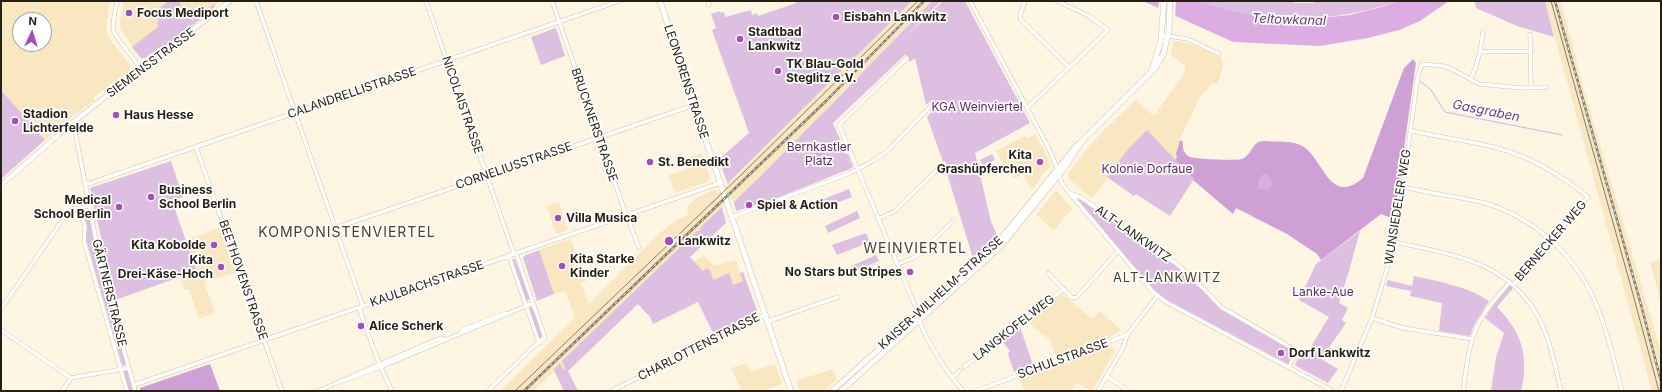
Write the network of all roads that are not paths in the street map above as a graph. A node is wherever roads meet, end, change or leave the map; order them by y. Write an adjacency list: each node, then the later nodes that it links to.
1 (117, 1): 26 (street)
2 (230, 1): 26 (street, SIEMENSSTRASSE)
3 (256, 1): 34 (street)
4 (426, 1): 24 (street, NICOLAISTRASSE)
5 (552, 1): 15 (street, BRUCKNERSTRASSE)
6 (619, 1): 15 (street, CALANDRELLISTRASSE)
7 (660, 1): 31 (main road, LEONORENSTRASSE)
8 (970, 1): 33 (street)
9 (1025, 1): 25 (street)
10 (1057, 1): 25 (street)
11 (1164, 1): 18 (main road, KAISER-WILHELM-STRASSE)
12 (1170, 1): 19 (main road, KAISER-WILHELM-STRASSE)
13 (1295, 1): 14 (street)
14 (1313, 1)
15 (559, 22): 24 (street, CALANDRELLISTRASSE); 37 (street, BRUCKNERSTRASSE)
16 (1483, 32): 21 (street)
17 (1530, 34): 20 (street)
18 (1162, 35): 19 (street); 27 (main road, KAISER-WILHELM-STRASSE)
19 (1168, 36): 22 (street); 27 (main road, KAISER-WILHELM-STRASSE)
20 (1531, 51): 21 (street); 29 (street)
21 (1480, 52): 28 (street)
22 (1219, 54)
23 (907, 58): 41 (street)
24 (446, 60): 34 (street, CALANDRELLISTRASSE); 43 (street, NICOLAISTRASSE)
25 (1069, 67): 33 (street)
26 (141, 69): 35 (street, SIEMENSSTRASSE)
27 (1152, 71): 38 (main road, KAISER-WILHELM-STRASSE)
28 (1471, 78): 29 (street); 36 (street, WUNSIEDELER WEG)
29 (1531, 87): 30 (street)
30 (1546, 87)
31 (694, 104): 37 (street, CORNELIUSSTRASSE); 45 (main road, LEONORENSTRASSE)
32 (931, 106): 41 (street)
33 (1027, 108): 42 (street)
34 (295, 113): 39 (street, CALANDRELLISTRASSE); 56 (street)
35 (72, 124): 46 (street, SIEMENSSTRASSE); 47 (street, GÄRTNERSTRASSE)
36 (1410, 130): 48 (street, WUNSIEDELER WEG); 57 (street, BERNECKER WEG)
37 (599, 137): 43 (street, CORNELIUSSTRASSE); 52 (street, BRUCKNERSTRASSE)
38 (1082, 141): 42 (main road, KAISER-WILHELM-STRASSE); 44 (main road, KAISER-WILHELM-STRASSE)
39 (196, 147): 47 (street, CALANDRELLISTRASSE); 80 (street, BEETHOVENSTRASSE)
40 (944, 163): 54 (street)
41 (857, 169): 53 (street); 54 (street)
42 (1057, 169): 44 (street); 74 (main road, KAISER-WILHELM-STRASSE)
43 (487, 176): 56 (street, CORNELIUSSTRASSE); 61 (street, NICOLAISTRASSE)
44 (1058, 176): 49 (street, ALT-LANKWITZ); 74 (main road, KAISER-WILHELM-STRASSE)
45 (720, 183): 52 (street, KAULBACHSTRASSE); 53 (main road, LEONORENSTRASSE)
46 (1, 185)
47 (85, 185): 50 (street, GÄRTNERSTRASSE)
48 (1402, 186): 57 (street); 58 (street, WUNSIEDELER WEG)
49 (1068, 192): 60 (street, ALT-LANKWITZ); 85 (street, ALT-LANKWITZ)
50 (88, 206): 51 (street); 84 (street, GÄRTNERSTRASSE)
51 (81, 208): 72 (street); 86 (street, GÄRTNERSTRASSE)
52 (627, 215): 59 (street, BRUCKNERSTRASSE); 61 (street, KAULBACHSTRASSE)
53 (732, 217): 73 (main road, LEONORENSTRASSE)
54 (878, 219): 63 (street)
55 (952, 222): 63 (street)
56 (335, 228): 71 (street)
57 (1552, 241): 65 (street, BERNECKER WEG); 111 (street)
58 (1394, 242): 65 (street); 75 (street, WUNSIEDELER WEG)
59 (639, 248)
60 (1118, 252): 66 (street, LANGKOFELWEG); 67 (street, ALT-LANKWITZ)
61 (515, 254): 62 (street, KAULBACHSTRASSE); 69 (street, NICOLAISTRASSE)
62 (509, 256): 70 (street); 71 (street, KAULBACHSTRASSE)
63 (898, 264): 74 (street)
64 (1048, 274): 66 (street, LANGKOFELWEG)
65 (1512, 283): 79 (street, BERNECKER WEG); 110 (street)
66 (1064, 289): 83 (street, LANGKOFELWEG)
67 (1157, 296): 78 (street); 85 (street, ALT-LANKWITZ)
68 (838, 298): 76 (street)
69 (533, 303): 70 (street); 81 (street, NICOLAISTRASSE)
70 (526, 305): 81 (street); 82 (street)
71 (361, 307): 80 (street, KAULBACHSTRASSE); 82 (street)
72 (1, 309)
73 (766, 314): 76 (main road, LEONORENSTRASSE); 100 (street, CHARLOTTENSTRASSE)
74 (918, 318): 88 (street); 101 (main road, KAISER-WILHELM-STRASSE); 102 (main road, KAISER-WILHELM-STRASSE)
75 (1372, 318): 79 (street); 108 (street, WUNSIEDELER WEG)
76 (768, 321): 92 (main road, LEONORENSTRASSE)
77 (1, 330): 90 (street)
78 (1127, 335): 89 (street); 104 (street, SCHULSTRASSE)
79 (1472, 339): 109 (street, BERNECKER WEG)
80 (264, 340): 91 (street, KAULBACHSTRASSE); 96 (street, BEETHOVENSTRASSE)
81 (539, 343): 99 (street)
82 (380, 365): 97 (street); 98 (street)
83 (964, 367)
84 (128, 368): 86 (street); 91 (street, GÄRTNERSTRASSE)
85 (1289, 368): 107 (street, ALT-LANKWITZ)
86 (121, 369): 90 (street); 94 (street, GÄRTNERSTRASSE)
87 (959, 371): 88 (street)
88 (953, 376): 103 (street)
89 (1106, 376): 105 (street); 106 (street)
90 (71, 378): 93 (street)
91 (134, 385): 95 (street, GÄRTNERSTRASSE)
92 (792, 390)
93 (62, 391)
94 (127, 391)
95 (136, 391)
96 (282, 391)
97 (318, 391)
98 (392, 391)
99 (488, 391)
100 (611, 391)
101 (832, 391)
102 (841, 391)
103 (963, 391)
104 (976, 391)
105 (1098, 391)
106 (1128, 391)
107 (1333, 391)
108 (1341, 391)
109 (1463, 391)
110 (1561, 391)
111 (1622, 391)

